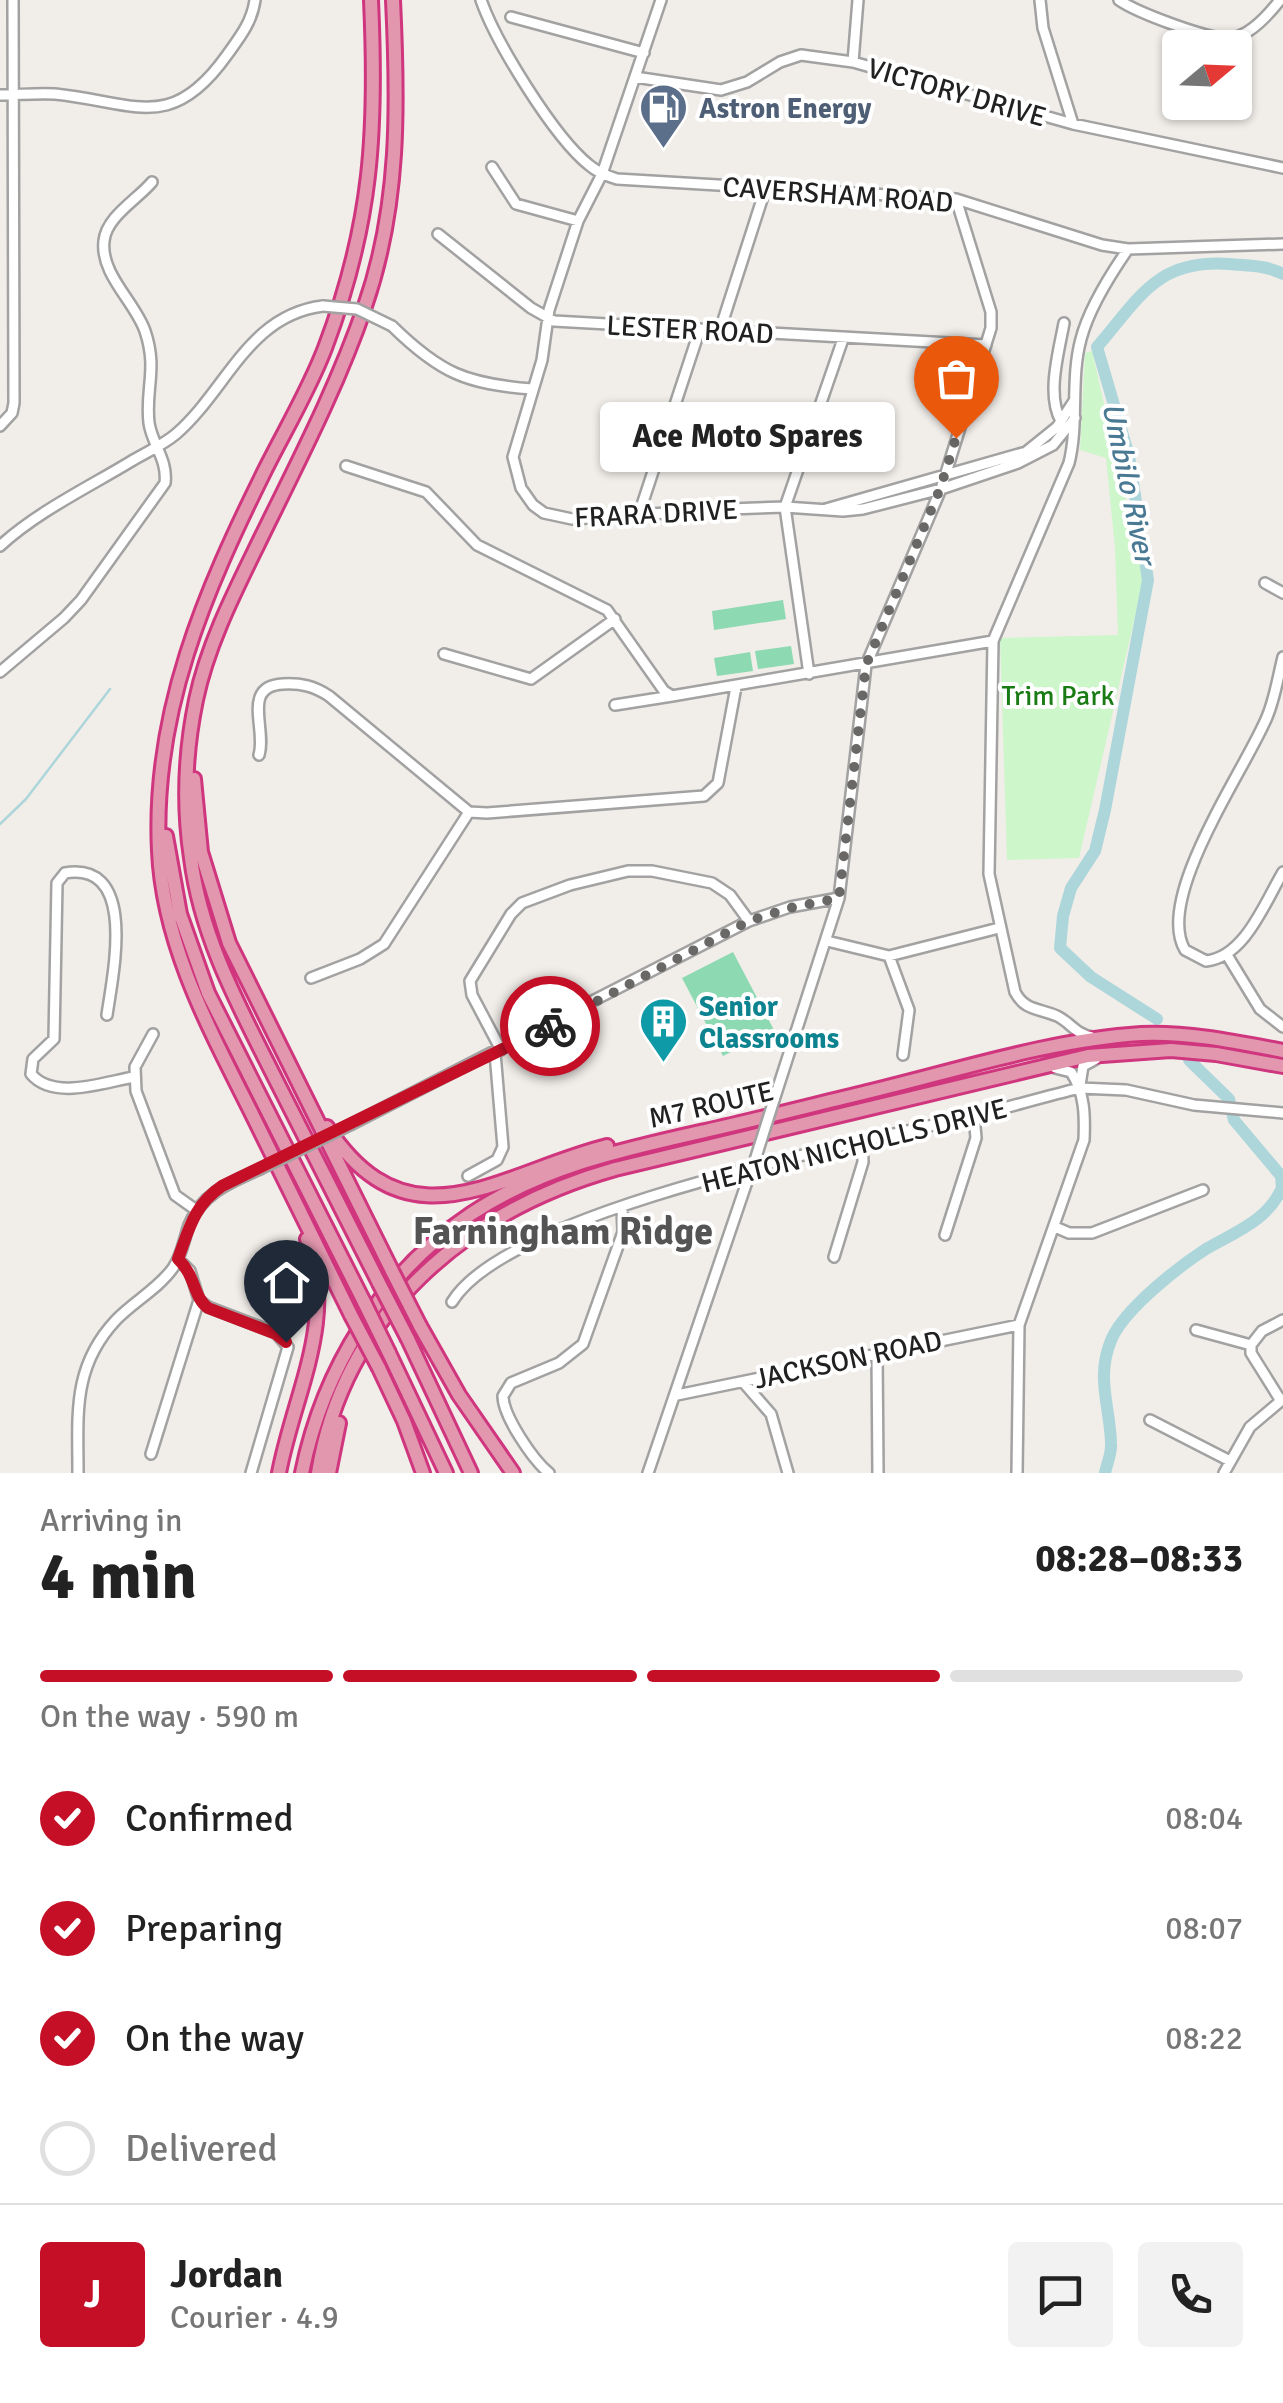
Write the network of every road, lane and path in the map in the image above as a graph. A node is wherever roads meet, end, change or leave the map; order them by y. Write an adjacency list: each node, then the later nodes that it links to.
1 (13, 0): 15 (street)
2 (255, 0): 15 (street)
3 (371, 0): 65 (highway)
4 (393, 0): 62 (highway)
5 (482, 0): 20 (street)
6 (662, 0): 12 (street)
7 (858, 0): 13 (street)
8 (1040, 0): 17 (street)
9 (1119, 0): 10 (street)
10 (1280, 4)
11 (510, 17): 12 (street)
12 (644, 53): 14 (street)
13 (853, 62): 14 (street, VICTORY DRIVE); 17 (street, VICTORY DRIVE)
14 (635, 77): 20 (street)
15 (14, 94): 16 (street); 36 (street)
16 (0, 95)
17 (1073, 124): 19 (street, VICTORY DRIVE)
18 (492, 168): 24 (street)
19 (1283, 168)
20 (602, 174): 22 (street, CAVERSHAM ROAD); 24 (street)
21 (152, 182): 45 (street)
22 (766, 187): 23 (street, CAVERSHAM ROAD); 33 (street)
23 (956, 199): 27 (street, CAVERSHAM ROAD); 37 (street)
24 (578, 221): 30 (street)
25 (438, 234): 30 (street)
26 (1283, 244): 28 (street, CAVERSHAM ROAD)
27 (1102, 245): 28 (street, CAVERSHAM ROAD); 29 (street)
28 (1128, 249): 29 (street)
29 (1113, 270): 39 (street)
30 (548, 319): 32 (street, LESTER ROAD); 38 (street)
31 (1064, 323): 41 (street)
32 (700, 329): 33 (street, LESTER ROAD); 49 (street)
33 (720, 330): 34 (street, LESTER ROAD)
34 (844, 339): 37 (street, LESTER ROAD); 48 (street)
35 (0, 340): 36 (street)
36 (14, 340): 42 (street)
37 (986, 346): 47 (street)
38 (532, 389): 45 (street, bridge); 49 (street, FRARA DRIVE)
39 (1076, 400): 40 (street); 41 (street, FRARA DRIVE)
40 (1075, 418): 43 (street, FRARA DRIVE); 44 (street)
41 (1061, 421): 47 (street, FRARA DRIVE)
42 (0, 426)
43 (1058, 439): 44 (street); 47 (street, FRARA DRIVE)
44 (1073, 445): 54 (street)
45 (158, 446): 50 (street); 58 (street)
46 (346, 466): 53 (street)
47 (942, 483): 48 (street, FRARA DRIVE); 57 (street)
48 (785, 507): 49 (street, FRARA DRIVE); 59 (street)
49 (639, 514)
50 (0, 546)
51 (1264, 583): 52 (street)
52 (1283, 592)
53 (615, 619): 55 (street); 61 (street)
54 (993, 642): 57 (street); 70 (street)
55 (444, 654)
56 (1283, 657): 72 (street)
57 (866, 665): 59 (street); 68 (street)
58 (0, 672)
59 (808, 674): 60 (street)
60 (736, 687): 61 (street); 66 (street)
61 (672, 696): 63 (street)
62 (196, 697): 80 (highway); 126 (highway, bridge)
63 (616, 705)
64 (259, 755): 66 (street)
65 (161, 798): 95 (highway); 125 (highway, bridge)
66 (469, 812): 74 (street)
67 (1283, 872): 72 (street)
68 (839, 898): 69 (street); 71 (street)
69 (749, 921): 81 (street); 81 (street)
70 (1000, 928): 73 (street); 76 (street)
71 (827, 940): 73 (street); 94 (street, bridge)
72 (1227, 954): 77 (street)
73 (890, 956): 85 (street)
74 (311, 978)
75 (107, 1015): 88 (street)
76 (1066, 1024): 79 (street); 83 (street)
77 (1283, 1026)
78 (153, 1034): 88 (street)
79 (1102, 1038): 82 (highway, M7 ROUTE); 83 (highway, M7 ROUTE)
80 (277, 1043): 92 (highway); 127 (highway, bridge)
81 (498, 1051): 96 (street); 99 (street, bridge)
82 (1283, 1051)
83 (1029, 1054): 92 (highway, M7 ROUTE)
84 (1106, 1054): 86 (highway, M7 ROUTE); 87 (highway, M7 ROUTE); 89 (street)
85 (904, 1055)
86 (1283, 1066)
87 (1033, 1070): 89 (street); 111 (highway, M7 ROUTE)
88 (134, 1077): 99 (street)
89 (1080, 1088): 90 (street, HEATON NICHOLLS DRIVE); 91 (street, HEATON NICHOLLS DRIVE); 100 (street)
90 (1283, 1113)
91 (974, 1116): 93 (street, HEATON NICHOLLS DRIVE); 101 (street)
92 (754, 1120): 121 (highway, M7 ROUTE)
93 (862, 1142): 94 (street, HEATON NICHOLLS DRIVE); 102 (street)
94 (753, 1164): 98 (street, HEATON NICHOLLS DRIVE); 113 (street)
95 (280, 1172): 120 (highway); 124 (highway, bridge)
96 (468, 1176)
97 (1203, 1190): 100 (street)
98 (622, 1208): 105 (street, HEATON NICHOLLS DRIVE); 128 (street)
99 (196, 1210): 103 (street)
100 (1055, 1227): 107 (street)
101 (946, 1235)
102 (834, 1257)
103 (178, 1259): 104 (street); 118 (street)
104 (199, 1300): 116 (street); 119 (street)
105 (452, 1302)
106 (1283, 1320): 109 (street)
107 (1019, 1325): 110 (street, JACKSON ROAD); 132 (street)
108 (1196, 1330): 109 (street)
109 (1251, 1345): 114 (street)
110 (877, 1353): 112 (street, JACKSON ROAD); 131 (street)
111 (348, 1381): 122 (highway, M7 ROUTE); 123 (highway)
112 (743, 1382): 113 (street, JACKSON ROAD); 130 (street)
113 (677, 1395): 129 (street)
114 (1282, 1400): 117 (street)
115 (1150, 1420): 117 (street)
116 (152, 1454)
117 (1230, 1461): 133 (street)
118 (78, 1473)
119 (251, 1473)
120 (279, 1473)
121 (302, 1473)
122 (318, 1473)
123 (328, 1473)
124 (423, 1473)
125 (446, 1473)
126 (471, 1473)
127 (513, 1473)
128 (549, 1473)
129 (648, 1473)
130 (788, 1473)
131 (878, 1473)
132 (1017, 1473)
133 (1224, 1473)

